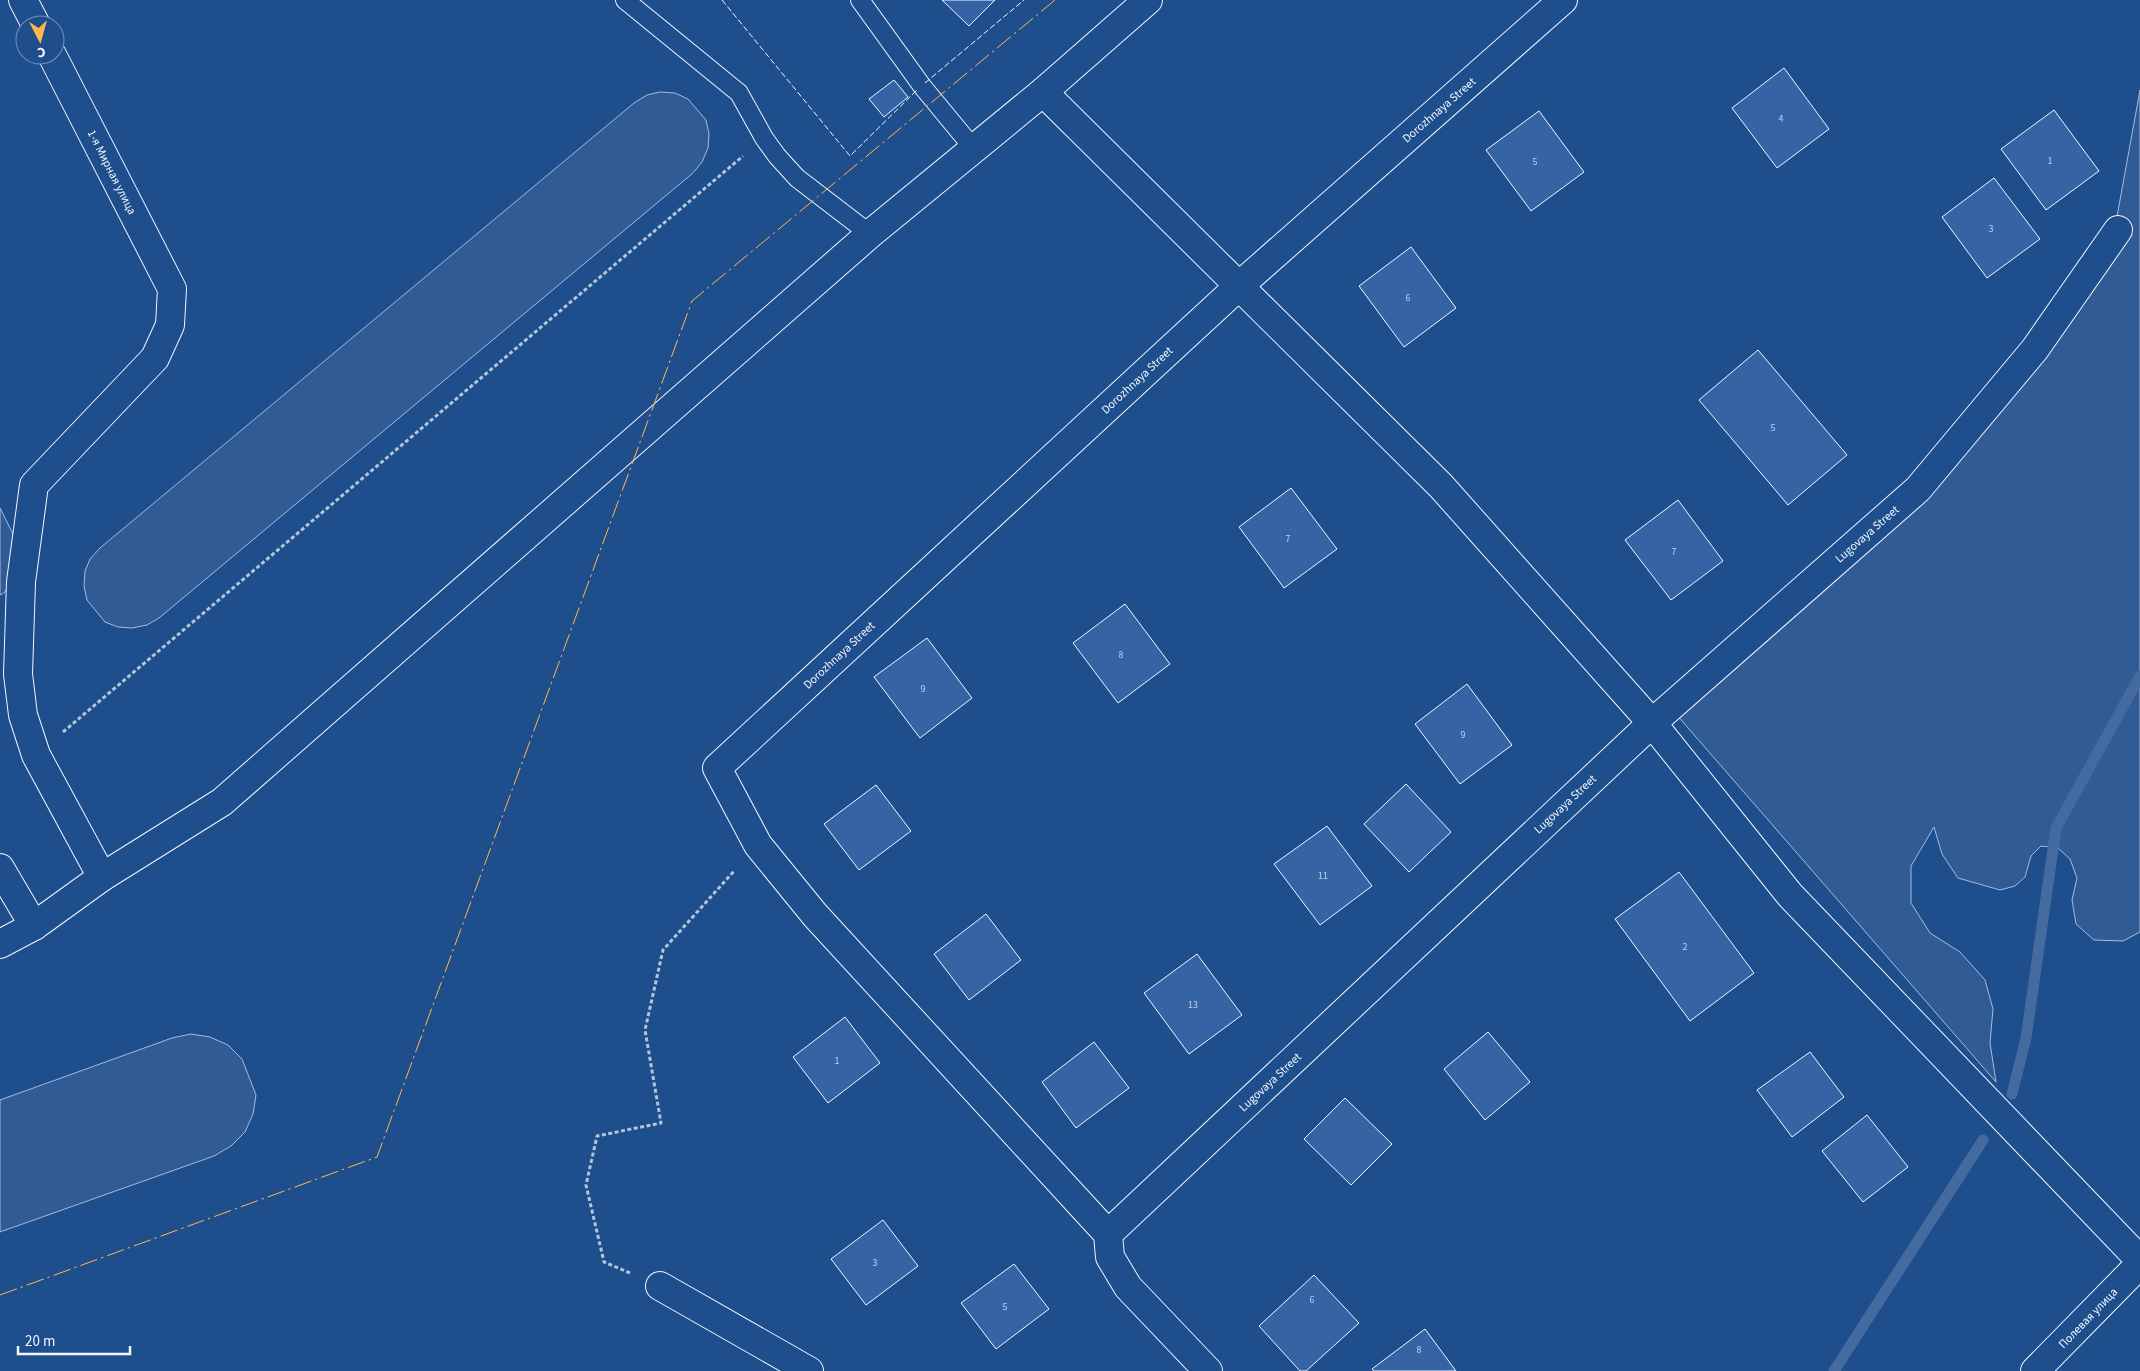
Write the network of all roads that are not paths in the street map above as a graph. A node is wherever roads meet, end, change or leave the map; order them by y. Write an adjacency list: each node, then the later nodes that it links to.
1 (23, 0): 6 (street)
2 (625, 0): 11 (lane)
3 (860, 0): 9 (lane)
4 (1148, 0): 8 (street)
5 (1563, 0): 12 (street, Dorozhnaya Street)
6 (31, 15)
7 (57, 65): 15 (street, 1-я Мирная улица)
8 (1043, 92): 9 (street); 12 (street)
9 (974, 149): 11 (street)
10 (2118, 230): 13 (street, Lugovaya Street)
11 (870, 234): 15 (street)
12 (1239, 286): 13 (street); 18 (street, Dorozhnaya Street)
13 (1652, 723): 18 (street, Lugovaya Street); 19 (street)
14 (0, 868): 16 (street)
15 (102, 877): 16 (street)
16 (34, 926): 17 (street)
17 (0, 944)
18 (1108, 1234): 23 (street)
19 (2140, 1260)
20 (2140, 1264): 24 (street, Полевая улица)
21 (660, 1286): 22 (street)
22 (809, 1371)
23 (1208, 1371)
24 (2035, 1371)

